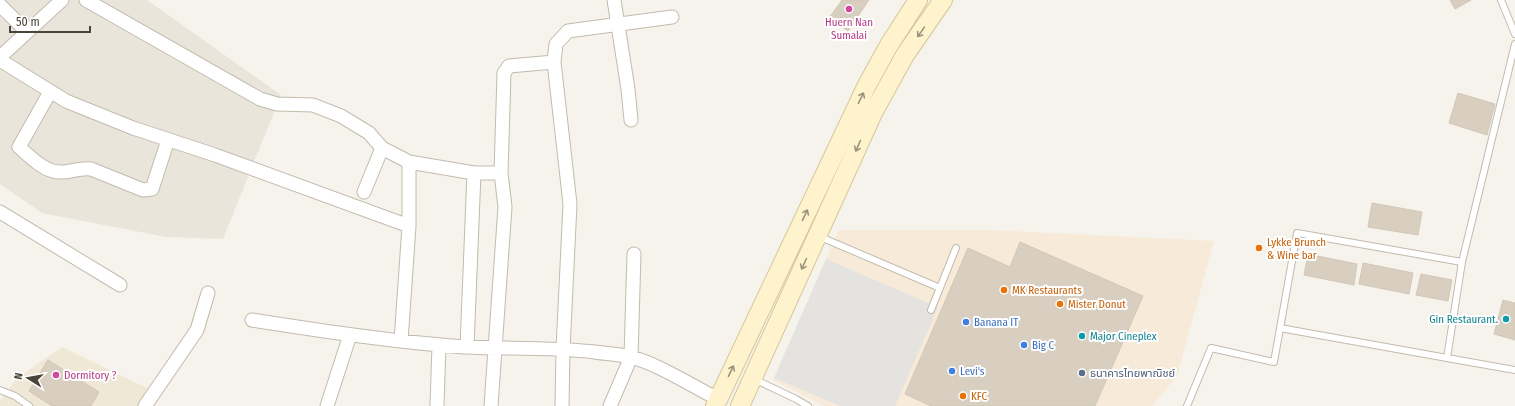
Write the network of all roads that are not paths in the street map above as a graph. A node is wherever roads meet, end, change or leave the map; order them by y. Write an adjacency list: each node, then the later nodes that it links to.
1 (62, 0): 10 (street)
2 (86, 0): 18 (street)
3 (614, 0): 9 (street)
4 (918, 0): 46 (main road, one-way to 4)
5 (943, 0): 25 (main road, one-way to 25)
6 (1501, 0): 11 (lane)
7 (0, 5): 10 (street)
8 (672, 17): 9 (street)
9 (618, 24): 14 (street); 16 (street)
10 (27, 32): 13 (street)
11 (1515, 34)
12 (1515, 44): 28 (lane)
13 (0, 58): 15 (street)
14 (554, 62): 21 (street); 40 (street)
15 (50, 92): 17 (street); 17 (street)
16 (631, 120)
17 (168, 140): 24 (street)
18 (382, 148): 19 (street); 22 (street)
19 (409, 162): 20 (street); 24 (street)
20 (474, 173): 21 (street); 38 (street)
21 (501, 173): 39 (street)
22 (364, 192)
23 (0, 212): 29 (street)
24 (409, 226): 36 (street)
25 (818, 235): 30 (lane); 44 (main road, one-way to 44)
26 (956, 248): 30 (lane)
27 (634, 254): 41 (street)
28 (1462, 262): 34 (lane); 42 (lane)
29 (120, 285)
30 (940, 288): 32 (lane)
31 (208, 293): 48 (street)
32 (931, 310)
33 (252, 320): 35 (street)
34 (1280, 328): 42 (lane); 56 (lane)
35 (350, 334): 36 (street); 49 (street)
36 (401, 341): 37 (street)
37 (439, 345): 38 (street); 50 (street)
38 (467, 347): 39 (street)
39 (496, 348): 40 (street); 51 (street)
40 (563, 348): 41 (street); 52 (street)
41 (631, 357): 46 (street); 53 (street)
42 (1447, 358): 43 (lane)
43 (1515, 370)
44 (753, 378): 54 (main road); 55 (lane)
45 (0, 390): 47 (lane)
46 (716, 402)
47 (29, 406)
48 (145, 406)
49 (327, 406)
50 (437, 406)
51 (491, 406)
52 (562, 406)
53 (610, 406)
54 (740, 406)
55 (808, 406)
56 (1187, 406)

